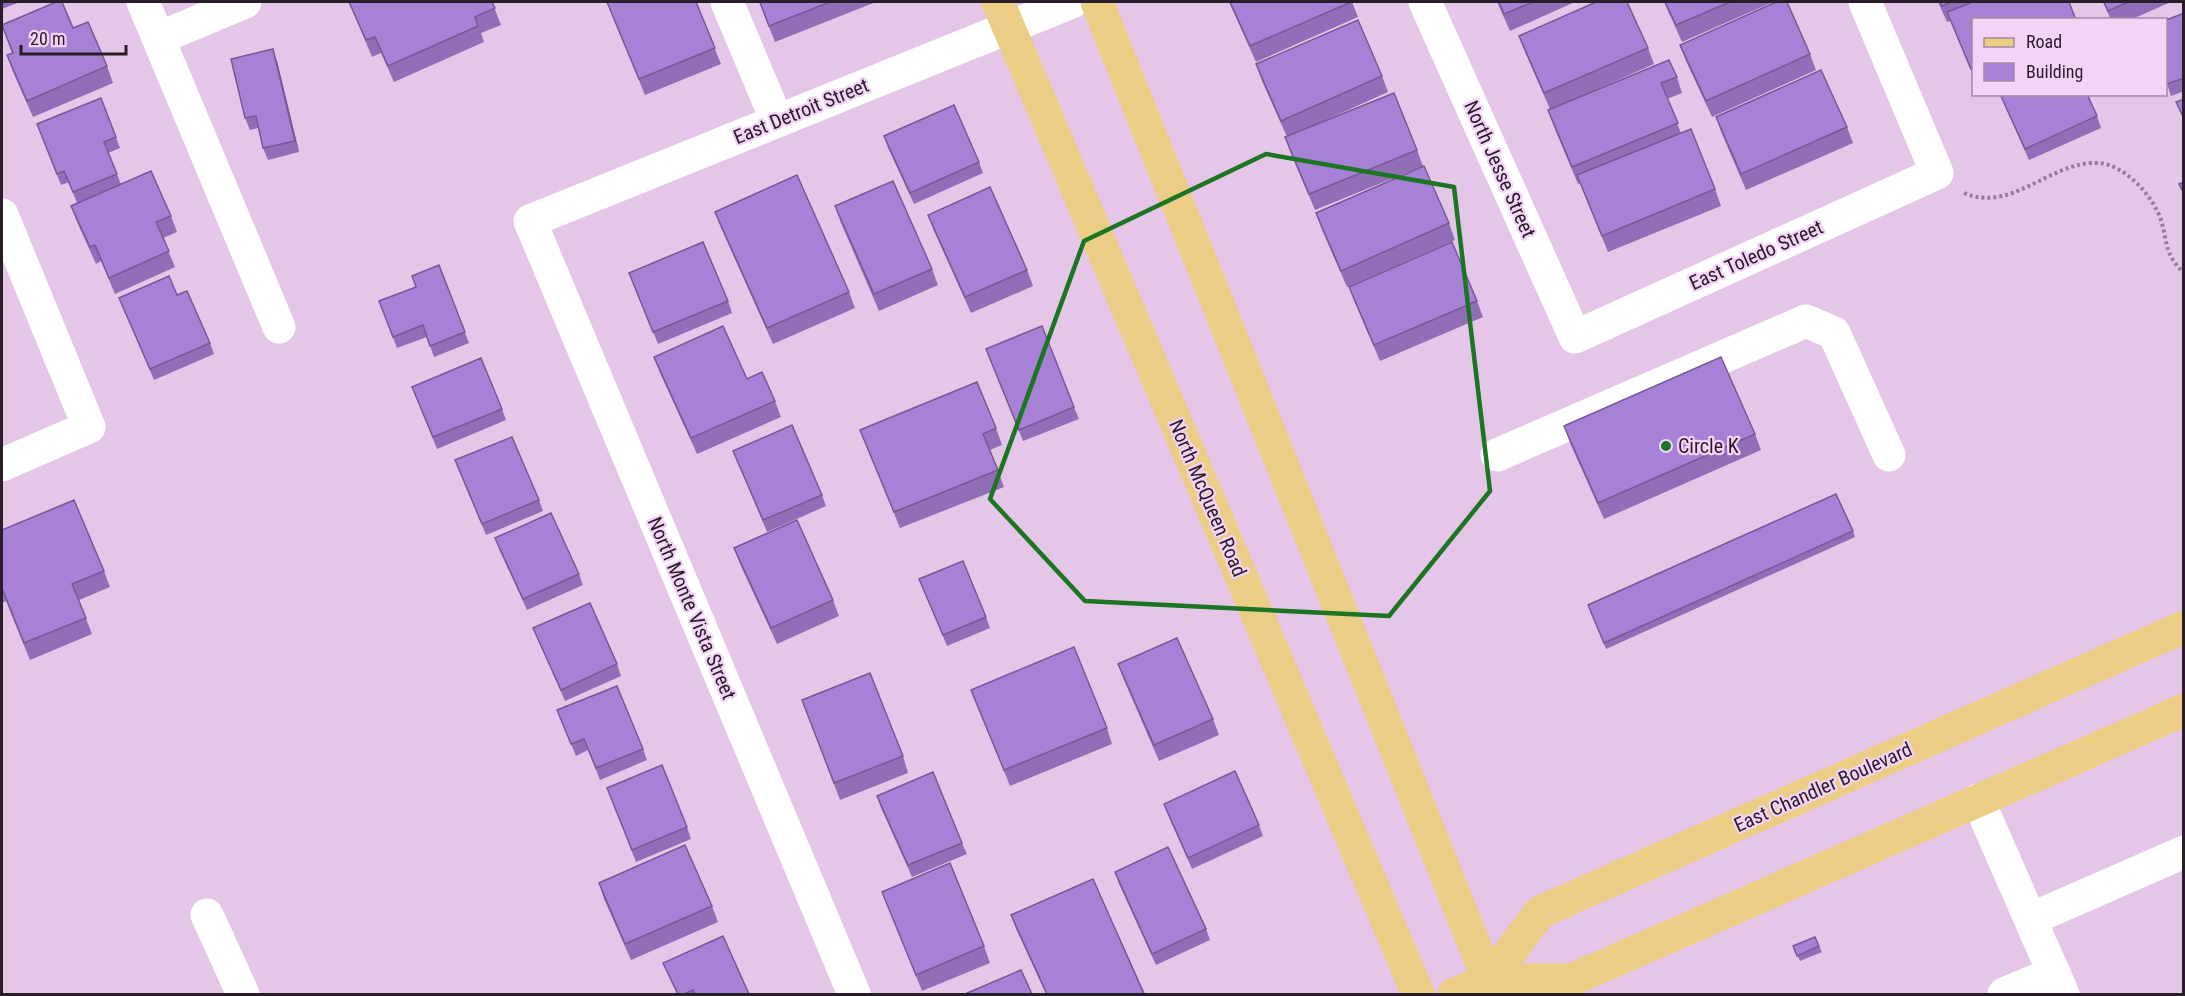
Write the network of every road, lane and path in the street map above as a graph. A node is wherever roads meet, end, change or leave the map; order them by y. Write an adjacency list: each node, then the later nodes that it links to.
1 (144, 2): 9 (street)
2 (245, 2): 9 (street)
3 (727, 2): 10 (street)
4 (1072, 2): 8 (street, East Detroit Street)
5 (1097, 2): 27 (main road)
6 (1425, 2): 16 (street, North Jesse Street)
7 (1865, 2): 11 (street)
8 (1003, 14): 10 (street, East Detroit Street); 30 (main road, North McQueen Road)
9 (159, 38): 15 (street)
10 (777, 121): 13 (street, East Detroit Street)
11 (1934, 175): 14 (path); 16 (street, East Toledo Street)
12 (2, 215): 19 (street)
13 (530, 221): 29 (street, North Monte Vista Street)
14 (2184, 273)
15 (279, 327)
16 (1575, 337)
17 (1497, 455): 18 (street)
18 (1889, 455)
19 (2, 465)
20 (2184, 627): 27 (main road, East Chandler Boulevard)
21 (2184, 710): 22 (main road)
22 (1978, 800): 25 (street); 27 (main road)
23 (2184, 852): 25 (street)
24 (207, 915): 28 (street)
25 (2031, 919): 26 (street)
26 (2059, 984): 32 (street)
27 (1491, 987): 31 (main road)
28 (243, 994)
29 (854, 994)
30 (1418, 994)
31 (1454, 994)
32 (2004, 994)

